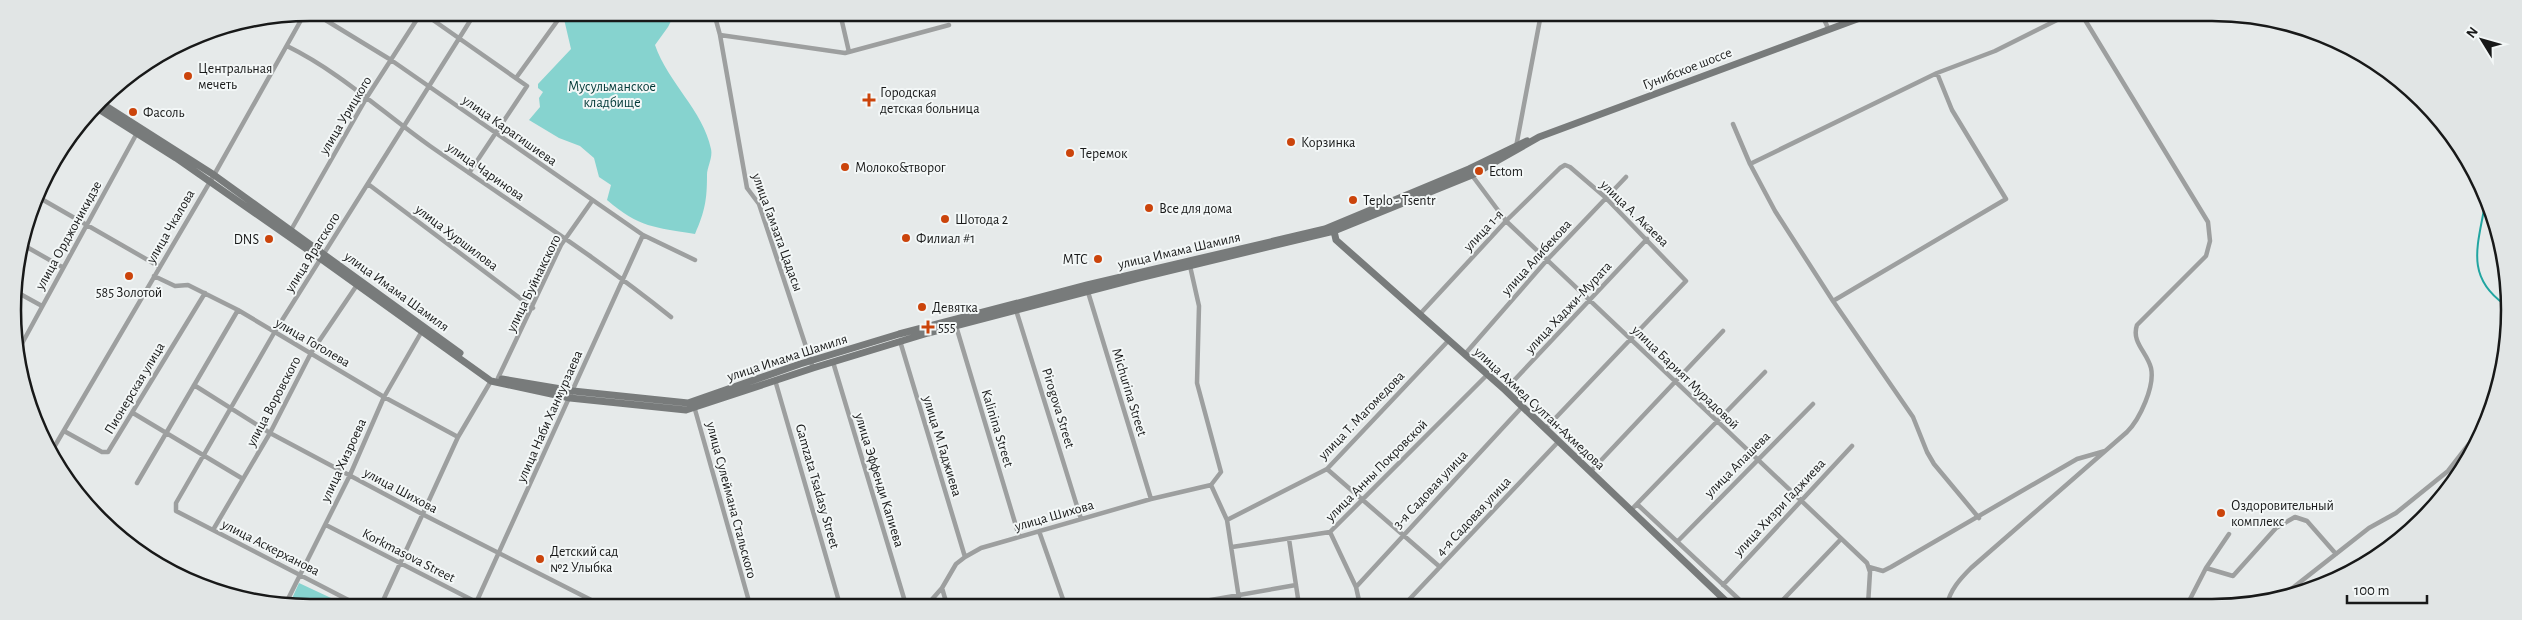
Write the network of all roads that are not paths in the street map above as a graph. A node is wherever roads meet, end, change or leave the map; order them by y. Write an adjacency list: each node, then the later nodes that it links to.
1 (301, 21): 18 (street, улица Чкалова)
2 (328, 21): 20 (street, улица Карагишиева)
3 (417, 21): 20 (street, улица Урицкого)
4 (434, 21): 17 (street)
5 (470, 21): 17 (street, улица Ярагского)
6 (557, 21): 22 (street)
7 (716, 21): 16 (street, улица Гамзата Цадасы)
8 (842, 21): 19 (street)
9 (1540, 21): 31 (street)
10 (1825, 21): 15 (street)
11 (1850, 21): 15 (main road, Гунибское шоссе)
12 (2055, 21): 21 (street)
13 (2086, 21): 105 (street)
14 (949, 25): 19 (street)
15 (1828, 28): 31 (main road, Гунибское шоссе)
16 (720, 35): 19 (street); 81 (street, улица Гамзата Цадасы)
17 (458, 38): 22 (street); 23 (street, улица Ярагского)
18 (287, 46): 24 (street, улица Чаринова); 37 (street, улица Чкалова)
19 (849, 52)
20 (391, 60): 23 (street, улица Карагишиева); 24 (street, улица Урицкого)
21 (1937, 73): 32 (street); 63 (street)
22 (516, 78): 30 (street)
23 (428, 86): 28 (street, улица Ярагского); 30 (street, улица Карагишиева)
24 (367, 97): 28 (street, улица Чаринова); 44 (street, улица Урицкого)
25 (106, 106): 37 (main road, улица Имама Шамиля)
26 (102, 110): 29 (main road, улица Имама Шамиля)
27 (1733, 124): 32 (street)
28 (402, 126): 35 (street, улица Чаринова); 38 (street, улица Ярагского)
29 (137, 133): 37 (main road, улица Имама Шамиля); 43 (street, улица Орджоникидзе)
30 (495, 134): 35 (street); 41 (street, улица Карагишиева)
31 (1517, 148): 34 (main road, улица Имама Шамиля)
32 (1750, 164): 63 (street)
33 (1565, 165): 39 (street, улица А. Акаева); 42 (street, улица 1-я)
34 (1470, 172): 42 (street, улица Барият Мурадовой); 45 (main road, улица Имама Шамиля); 65 (main road, улица Имама Шамиля)
35 (469, 173): 47 (street, улица Чаринова)
36 (1626, 177): 39 (street, улица Алибекова)
37 (212, 178): 44 (main road, улица Имама Шамиля); 50 (main road, улица Имама Шамиля); 55 (street, улица Чкалова)
38 (368, 184): 50 (street, улица Ярагского); 66 (street, улица Хуршилова)
39 (1605, 198): 48 (street, улица А. Акаева); 52 (street, улица Алибекова)
40 (43, 200): 43 (street)
41 (592, 201): 46 (street, улица Карагишиева); 47 (street, улица Буйнакского)
42 (1506, 221): 52 (street, улица Барият Мурадовой); 68 (street, улица 1-я)
43 (86, 224): 54 (street, улица Орджоникидзе); 55 (street)
44 (291, 230): 50 (main road, улица Имама Шамиля)
45 (1334, 231): 53 (main road, улица Имама Шамиля); 68 (main road, улица Ахмед Султан-Ахмедова)
46 (643, 235): 51 (street, улица Карагишиева); 57 (street, улица Наби Ханмурзаева)
47 (565, 240): 57 (street, улица Чаринова); 66 (street, улица Буйнакского)
48 (1647, 240): 62 (street, улица Хаджи-Мурата); 76 (street, улица А. Акаева)
49 (28, 248): 54 (street)
50 (323, 256): 58 (main road, улица Имама Шамиля); 71 (main road, улица Имама Шамиля); 73 (street, улица Ярагского)
51 (695, 260)
52 (1547, 260): 62 (street, улица Барият Мурадовой); 79 (street, улица Алибекова)
53 (1190, 266): 59 (main road, улица Имама Шамиля); 114 (street)
54 (62, 267): 64 (street, улица Орджоникидзе)
55 (160, 267): 56 (street, улица Чкалова)
56 (154, 276): 60 (street, улица Гоголева); 98 (street, улица Чкалова)
57 (624, 279): 69 (street, улица Чаринова); 89 (street, улица Наби Ханмурзаева)
58 (357, 285): 71 (main road, улица Имама Шамиля); 78 (street, улица Воровского)
59 (1088, 292): 65 (main road, улица Имама Шамиля); 115 (street, Michurina Street)
60 (205, 293): 67 (street, улица Гоголева); 95 (street, Пионерская улица)
61 (22, 295): 64 (street)
62 (1590, 300): 76 (street, улица Барият Мурадовой); 88 (street, улица Хаджи-Мурата)
63 (1833, 301): 123 (street)
64 (42, 306): 75 (street, улица Орджоникидзе)
65 (1015, 307): 70 (main road, улица Имама Шамиля); 81 (main road, улица Имама Шамиля); 122 (street, Pirogova Street)
66 (533, 308): 85 (street, улица Буйнакского)
67 (238, 310): 73 (street, улица Гоголева); 87 (street)
68 (1420, 314): 74 (main road, улица Ахмед Султан-Ахмедова)
69 (671, 316)
70 (956, 326): 77 (main road, улица Имама Шамиля); 131 (street, Kalinina Street)
71 (423, 329): 85 (main road, улица Имама Шамиля); 90 (street, улица Хизроева)
72 (1722, 331): 86 (street)
73 (274, 332): 78 (street, улица Гоголева); 94 (street, улица Ярагского)
74 (1449, 340): 79 (main road, улица Ахмед Султан-Ахмедова); 109 (street, улица Т. Магомедова)
75 (23, 341)
76 (1631, 341): 86 (street, улица Барият Мурадовой); 97 (street)
77 (900, 342): 80 (main road, улица Имама Шамиля); 138 (street, улица М.Гаджиева)
78 (311, 353): 90 (street, улица Гоголева); 100 (street, улица Воровского)
79 (1465, 354): 84 (main road, улица Ахмед Султан-Ахмедова)
80 (834, 362): 81 (main road, улица Имама Шамиля); 158 (street, улица Эффенди Капиева)
81 (811, 364): 83 (main road, улица Имама Шамиля); 92 (main road, улица Имама Шамиля)
82 (1765, 372): 96 (street)
83 (774, 374): 92 (main road, улица Имама Шамиля); 157 (street, Gamzata Tsadasy Street)
84 (1487, 375): 88 (main road, улица Ахмед Султан-Ахмедова); 116 (street, улица Анны Покровской)
85 (494, 380): 89 (main road, улица Имама Шамиля); 101 (street, улица Буйнакского)
86 (1674, 382): 96 (street, улица Барият Мурадовой); 110 (street)
87 (194, 386): 94 (street, улица Шихова); 99 (street)
88 (1505, 390): 93 (main road, улица Ахмед Султан-Ахмедова)
89 (572, 395): 92 (main road, улица Имама Шамиля); 136 (street, улица Наби Ханмурзаева)
90 (384, 397): 101 (street, улица Гоголева); 111 (street, улица Хизроева)
91 (1812, 404): 108 (street, улица Апашева)
92 (694, 405): 156 (street, улица Сулеймана Стальского)
93 (1522, 406): 97 (main road, улица Ахмед Султан-Ахмедова); 130 (street, 3-я Садовая улица)
94 (232, 408): 100 (street, улица Шихова); 107 (street, улица Ярагского)
95 (133, 413): 98 (street, Пионерская улица); 99 (street)
96 (1716, 422): 108 (street, улица Барият Мурадовой); 118 (street)
97 (1545, 429): 102 (main road, улица Ахмед Султан-Ахмедова)
98 (64, 431): 103 (street, улица Чкалова)
99 (167, 433): 107 (street); 113 (street)
100 (270, 433): 111 (street, улица Шихова); 112 (street, улица Воровского)
101 (458, 437): 121 (street, улица Буйнакского)
102 (1559, 442): 110 (main road, улица Ахмед Султан-Ахмедова); 140 (street, 4-я Садовая улица)
103 (55, 445)
104 (1852, 446): 117 (street, улица Хизри Гаджиева)
105 (2106, 450): 123 (street); 171 (street)
106 (2464, 450): 137 (street)
107 (204, 456): 112 (street); 119 (street, улица Ярагского)
108 (1757, 460): 117 (street, улица Барият Мурадовой); 134 (street, улица Апашева)
109 (1326, 469): 116 (street); 124 (street, улица Т. Магомедова)
110 (1590, 472): 120 (main road, улица Ахмед Султан-Ахмедова)
111 (350, 475): 121 (street, улица Шихова); 125 (street, улица Хизроева)
112 (243, 479): 126 (street, улица Воровского)
113 (137, 482)
114 (1211, 485): 115 (street, улица Шихова); 124 (street)
115 (1151, 498): 122 (street, улица Шихова)
116 (1362, 498): 128 (street, улица Анны Покровской); 130 (street)
117 (1799, 500): 133 (street, улица Барият Мурадовой); 145 (street, улица Хизри Гаджиева)
118 (1638, 505): 120 (street); 134 (street)
119 (175, 508): 126 (street, улица Аскерханова)
120 (1630, 511): 167 (main road, улица Ахмед Султан-Ахмедова)
121 (424, 515): 136 (street, улица Шихова); 139 (street, улица Буйнакского)
122 (1081, 518): 127 (street, улица Шихова)
123 (1979, 518): 141 (street)
124 (1227, 520): 135 (street)
125 (326, 524): 139 (street, Korkmasova Street); 143 (street, улица Хизроева)
126 (213, 530): 143 (street, улица Аскерханова)
127 (1039, 531): 131 (street, улица Шихова); 161 (street)
128 (1330, 532): 132 (street, улица Анны Покровской); 147 (street)
129 (2229, 534): 142 (street)
130 (1403, 535): 140 (street); 147 (street, 3-я Садовая улица)
131 (1019, 536): 138 (street, улица Шихова)
132 (1289, 539): 135 (street, улица Анны Покровской); 144 (street)
133 (1842, 539): 141 (street, улица Барият Мурадовой); 169 (street)
134 (1678, 541): 145 (street)
135 (1232, 547): 149 (street)
136 (498, 553): 154 (street, улица Наби Ханмурзаева); 155 (street, улица Шихова)
137 (2336, 554): 142 (street); 146 (street)
138 (965, 557): 148 (street, улица Шихова)
139 (402, 563): 152 (street, улица Буйнакского); 153 (street, Korkmasova Street)
140 (1440, 567): 166 (street, 4-я Садовая улица)
141 (1869, 567): 170 (street)
142 (2206, 568): 172 (street)
143 (300, 575): 150 (street, улица Хизроева); 151 (street, улица Аскерханова)
144 (1296, 585): 149 (street); 164 (street)
145 (1723, 585): 168 (street)
146 (2295, 586)
147 (1356, 587): 165 (street)
148 (942, 588): 159 (street, улица Шихова); 160 (street)
149 (1239, 595): 162 (street); 163 (street)
150 (289, 598)
151 (346, 599)
152 (384, 599)
153 (466, 599)
154 (477, 599)
155 (589, 599)
156 (748, 599)
157 (838, 599)
158 (904, 599)
159 (932, 599)
160 (945, 599)
161 (1063, 599)
162 (1216, 599)
163 (1239, 599)
164 (1298, 599)
165 (1359, 599)
166 (1410, 599)
167 (1724, 599)
168 (1738, 599)
169 (1784, 599)
170 (1868, 599)
171 (1948, 599)
172 (2190, 599)

